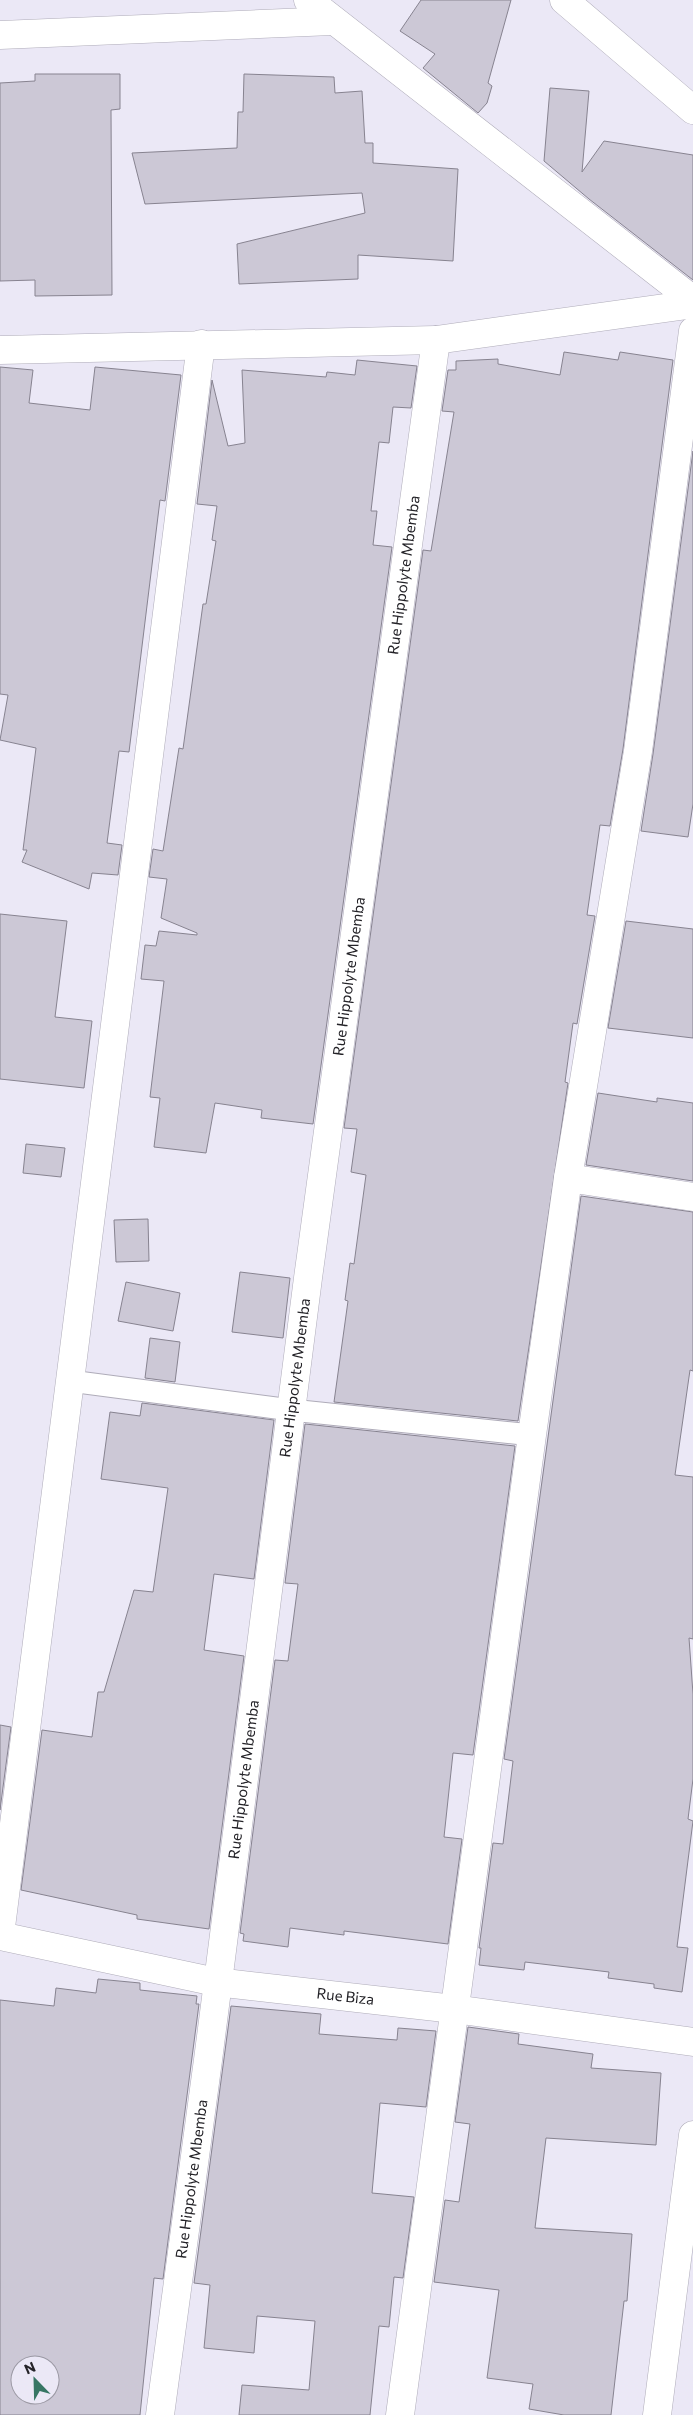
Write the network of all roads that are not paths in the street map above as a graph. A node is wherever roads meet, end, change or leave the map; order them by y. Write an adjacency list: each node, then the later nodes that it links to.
1 (308, 0): 3 (street)
2 (564, 0): 5 (street)
3 (332, 21): 4 (street); 6 (street)
4 (0, 35)
5 (693, 110)
6 (693, 302): 8 (street)
7 (693, 331): 11 (street)
8 (436, 340): 9 (street); 14 (street, Rue Hippolyte Mbemba)
9 (201, 344): 10 (street); 13 (street)
10 (0, 350)
11 (568, 1178): 12 (street); 15 (street)
12 (693, 1197)
13 (70, 1381): 14 (lane); 16 (street)
14 (291, 1410): 15 (lane); 17 (street, Rue Hippolyte Mbemba)
15 (532, 1435): 18 (street)
16 (0, 1936): 17 (street, Rue Biza)
17 (216, 1982): 18 (street, Rue Biza); 21 (street, Rue Hippolyte Mbemba)
18 (454, 2009): 19 (street, Rue Biza); 22 (street)
19 (693, 2042)
20 (693, 2135): 23 (street)
21 (160, 2415)
22 (400, 2415)
23 (658, 2415)

